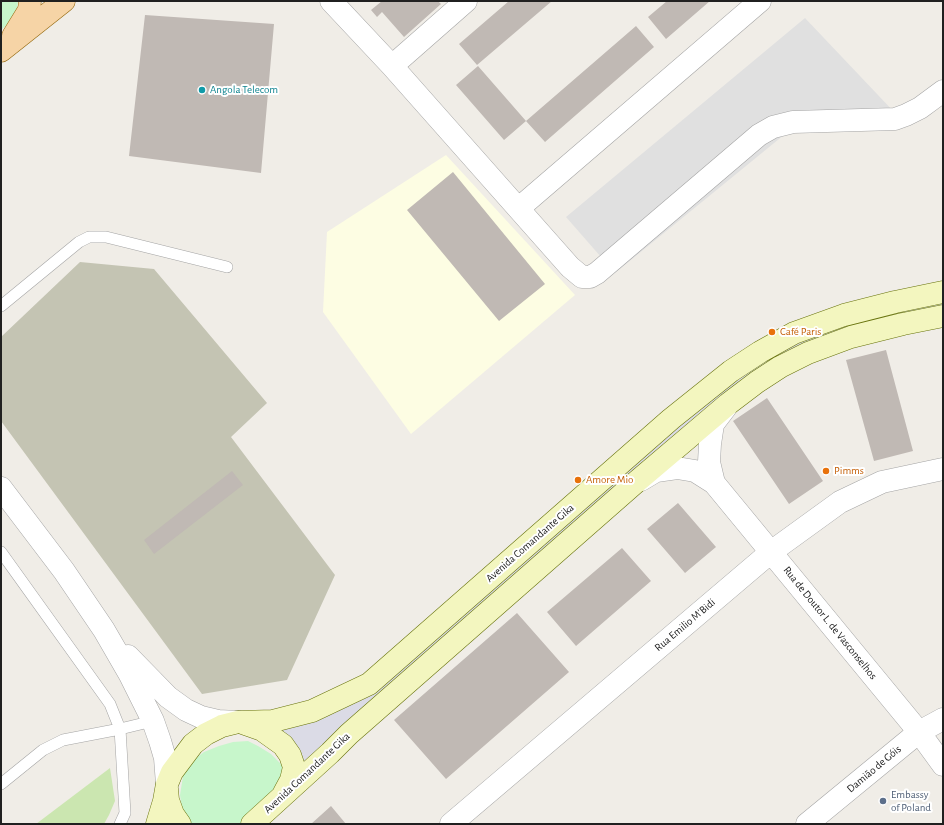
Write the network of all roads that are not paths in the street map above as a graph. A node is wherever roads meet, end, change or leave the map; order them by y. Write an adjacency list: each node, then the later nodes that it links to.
1 (30, 1): 6 (main road)
2 (64, 1): 6 (main road)
3 (331, 1): 7 (street)
4 (466, 1): 7 (street)
5 (760, 1): 9 (street)
6 (1, 51)
7 (392, 66): 9 (street)
8 (943, 91): 9 (street)
9 (519, 208)
10 (228, 267): 12 (lane)
11 (943, 292): 24 (street, Avenida Comandante Gika)
12 (1, 306)
13 (943, 316): 14 (street, Avenida Comandante Gika)
14 (728, 404): 16 (street, Avenida Comandante Gika); 17 (street)
15 (943, 469): 20 (street, Rua Emilio M'Bidi)
16 (635, 483): 17 (street); 30 (street, Avenida Comandante Gika)
17 (714, 483): 20 (street, Rua de Doutor L. de Vasconselhos)
18 (1, 488): 21 (street)
19 (1, 552): 25 (lane)
20 (771, 552): 26 (street, Rua de Doutor L. de Vasconselhos); 31 (street, Rua Emilio M'Bidi)
21 (104, 630): 23 (street); 24 (street)
22 (943, 719): 26 (street, Damião de Góis)
23 (153, 721): 25 (lane); 29 (street)
24 (238, 722): 29 (street, Avenida Comandante Gika); 30 (street)
25 (120, 730): 28 (lane); 32 (lane)
26 (919, 732): 27 (street, Rua de Doutor L. de Vasconselhos); 36 (street, Damião de Góis)
27 (943, 765)
28 (1, 784)
29 (167, 784): 33 (street, Avenida Comandante Gika); 34 (street)
30 (280, 799): 35 (street, Avenida Comandante Gika)
31 (457, 822)
32 (120, 824)
33 (157, 824)
34 (180, 824)
35 (252, 824)
36 (807, 824)

